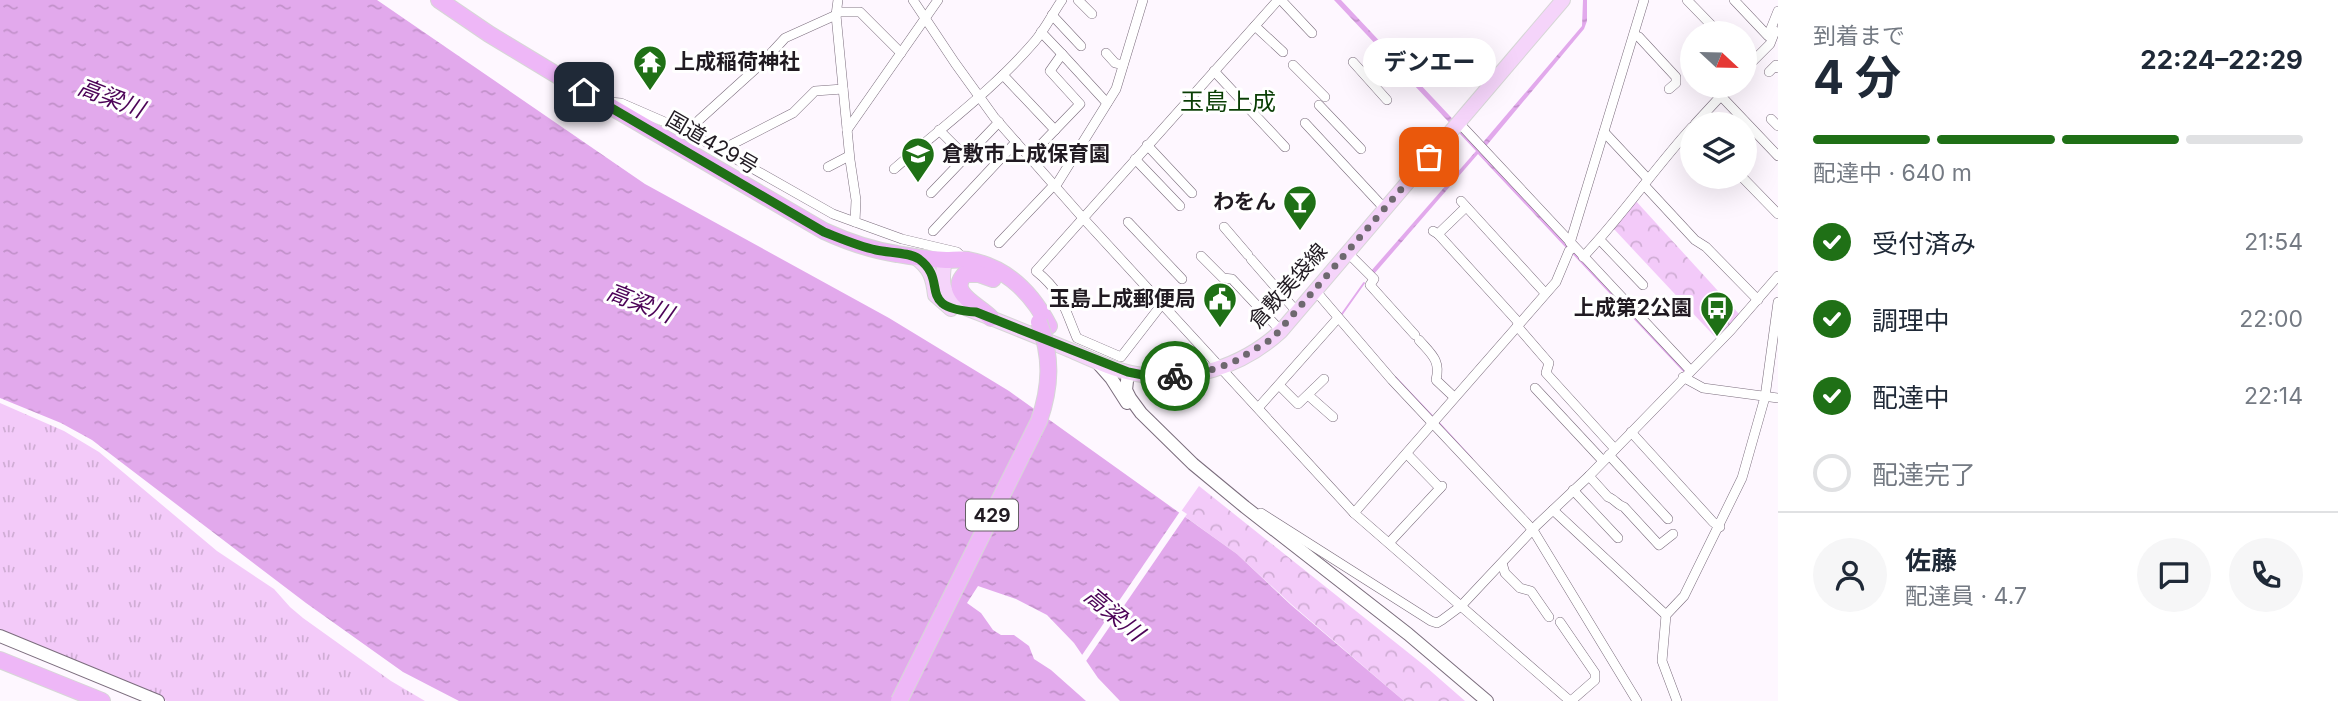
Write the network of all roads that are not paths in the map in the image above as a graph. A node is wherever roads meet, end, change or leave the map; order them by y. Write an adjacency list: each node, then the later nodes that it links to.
1 (439, 0): 13 (highway, 国道429号 / 429)
2 (838, 0): 15 (street)
3 (913, 0): 18 (street)
4 (938, 0): 18 (street)
5 (1062, 0): 17 (street)
6 (1078, 0): 16 (street)
7 (1143, 0): 32 (street)
8 (1279, 0): 21 (street); 23 (street)
9 (1563, 0): 47 (main road, 倉敷美袋線)
10 (1644, 0): 24 (street)
11 (1687, 0): 19 (street)
12 (1734, 0): 14 (street)
13 (458, 8): 43 (highway, 国道429号 / 429)
14 (1778, 12)
15 (836, 13): 27 (street); 36 (street); 52 (street)
16 (1092, 14)
17 (1052, 15): 22 (street); 25 (street)
18 (925, 19): 27 (street); 38 (street)
19 (1707, 21)
20 (1778, 24): 30 (street)
21 (1255, 26): 26 (street); 34 (street)
22 (1041, 32): 29 (street); 35 (street)
23 (1312, 33)
24 (1634, 35): 37 (street); 51 (street)
25 (1081, 46)
26 (1283, 52)
27 (901, 53): 48 (street)
28 (1106, 53): 32 (street)
29 (1062, 54): 42 (street); 50 (street)
30 (1757, 55)
31 (1353, 61): 41 (street)
32 (1121, 65): 42 (street)
33 (1293, 65): 57 (street)
34 (1214, 71): 55 (street); 56 (street)
35 (1003, 75): 38 (street); 50 (street)
36 (843, 89): 48 (street); 58 (street)
37 (1669, 89)
38 (980, 98): 45 (street); 49 (street)
39 (1719, 98): 44 (street)
40 (1723, 98): 60 (street)
41 (1387, 100)
42 (1106, 101): 67 (street)
43 (603, 103): 52 (street); 84 (highway, 国道429号 / 429)
44 (1707, 112)
45 (999, 122): 53 (street); 61 (street)
46 (1305, 123): 72 (street)
47 (1459, 123): 72 (main road, 倉敷美袋線); 81 (street)
48 (847, 130): 59 (street)
49 (939, 130): 61 (street); 65 (street)
50 (1055, 130): 62 (street)
51 (1604, 132): 66 (street); 81 (street)
52 (690, 133): 58 (street)
53 (1016, 142): 62 (street); 78 (street)
54 (1680, 142): 66 (street)
55 (1147, 145): 63 (street); 70 (street)
56 (1285, 147)
57 (1361, 149)
58 (721, 150): 75 (street)
59 (849, 156): 64 (street); 75 (street)
60 (1778, 156)
61 (965, 157): 69 (street)
62 (1029, 157): 67 (street)
63 (1135, 159): 71 (street); 74 (street)
64 (828, 167)
65 (894, 169)
66 (1646, 182): 79 (street); 94 (street)
67 (1055, 186): 74 (street); 80 (street)
68 (1754, 189): 73 (street)
69 (931, 193)
70 (1192, 193)
71 (1180, 206)
72 (1384, 208): 82 (main road, 倉敷美袋線)
73 (1778, 214)
74 (1083, 218): 96 (street); 96 (street)
75 (855, 222): 87 (street)
76 (1128, 222): 89 (street)
77 (1224, 227): 97 (street)
78 (933, 232)
79 (1600, 240): 85 (street); 90 (street)
80 (999, 243)
81 (1571, 247): 85 (street); 93 (street)
82 (1347, 252): 92 (main road, 倉敷美袋線); 112 (street)
83 (1200, 256): 102 (street)
84 (915, 257): 86 (highway, 国道429号 / 429); 98 (main road)
85 (1584, 257): 106 (street)
86 (945, 260): 87 (highway, 国道429号 / 429); 91 (highway, 国道429号 / 429); 98 (main road, 倉敷美袋線)
87 (965, 260): 100 (highway, 国道429号 / 429)
88 (1778, 276): 94 (street)
89 (1182, 279)
90 (1643, 285)
91 (1011, 288): 98 (highway); 100 (highway, 国道429号 / 429)
92 (1314, 289): 97 (main road, 倉敷美袋線); 99 (street)
93 (1545, 293): 101 (street); 101 (street)
94 (1758, 300): 106 (street)
95 (1778, 302): 110 (street)
96 (1160, 306): 104 (street)
97 (1297, 312): 102 (main road, 倉敷美袋線)
98 (984, 315): 103 (main road, 倉敷美袋線)
99 (1339, 318): 108 (street); 116 (street)
100 (1044, 324): 143 (highway, 国道429号 / 429, bridge); 144 (highway, 国道429号 / 429)
101 (1518, 324): 112 (street); 120 (street)
102 (1281, 331): 104 (main road, 倉敷美袋線)
103 (1096, 361): 105 (main road, 倉敷美袋線); 117 (street)
104 (1220, 368): 105 (main road, 倉敷美袋線); 114 (street)
105 (1128, 372): 117 (street)
106 (1686, 374): 110 (street); 118 (street)
107 (1324, 379): 111 (street)
108 (1279, 385): 111 (street); 114 (street)
109 (1535, 388): 120 (street)
110 (1766, 394): 113 (street); 127 (street)
111 (1308, 395): 115 (street)
112 (1454, 397): 116 (street)
113 (1778, 398)
114 (1258, 408): 125 (street)
115 (1333, 416)
116 (1435, 420): 119 (street); 128 (street)
117 (1156, 428): 123 (street)
118 (1631, 432): 120 (street); 127 (street)
119 (1407, 454): 125 (street); 131 (street)
120 (1609, 455): 121 (street); 126 (street)
121 (1589, 476): 122 (street); 129 (street)
122 (1573, 490): 124 (street); 130 (street)
123 (1245, 508): 133 (street); 145 (street)
124 (1553, 510): 128 (street); 134 (street)
125 (1354, 513): 131 (street)
126 (1668, 519)
127 (1720, 527): 134 (street)
128 (1535, 528): 132 (street); 147 (street)
129 (1673, 534)
130 (1618, 538)
131 (1389, 543): 133 (street)
132 (1502, 563): 133 (street); 135 (street)
133 (1458, 608): 146 (street)
134 (1666, 615): 148 (street)
135 (1549, 617)
136 (1560, 622): 146 (street)
137 (0, 636): 142 (street)
138 (0, 660): 141 (highway)
139 (0, 667): 140 (highway)
140 (83, 701)
141 (102, 701)
142 (158, 701)
143 (899, 701)
144 (906, 701)
145 (1487, 701)
146 (1571, 701)
147 (1637, 701)
148 (1677, 701)

